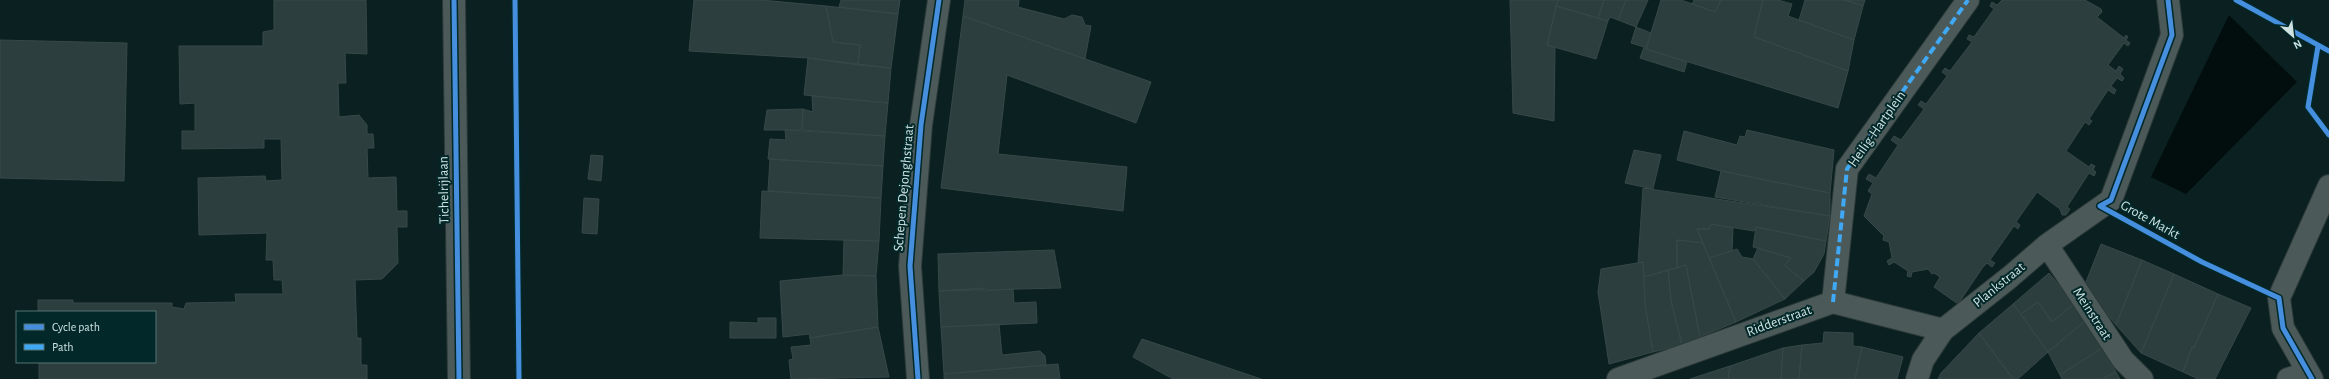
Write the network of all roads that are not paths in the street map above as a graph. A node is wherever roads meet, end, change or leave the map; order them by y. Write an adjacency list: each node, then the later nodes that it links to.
1 (454, 0): 11 (street, Tichelrijlaan)
2 (939, 0): 12 (street, Schepen Dejonghstraat)
3 (1968, 0): 8 (street, Heilig-Hartplein)
4 (2168, 0): 6 (street, Grote Markt)
5 (2329, 186): 10 (street)
6 (2100, 206): 7 (street, Plankstraat)
7 (2047, 245): 9 (street, Plankstraat); 15 (street, Meinstraat)
8 (1833, 302): 9 (street); 13 (street, Ridderstraat)
9 (1943, 330): 14 (street, Plankstraat)
10 (2302, 377)
11 (459, 379)
12 (918, 379)
13 (1618, 379)
14 (1917, 379)
15 (2142, 379)

